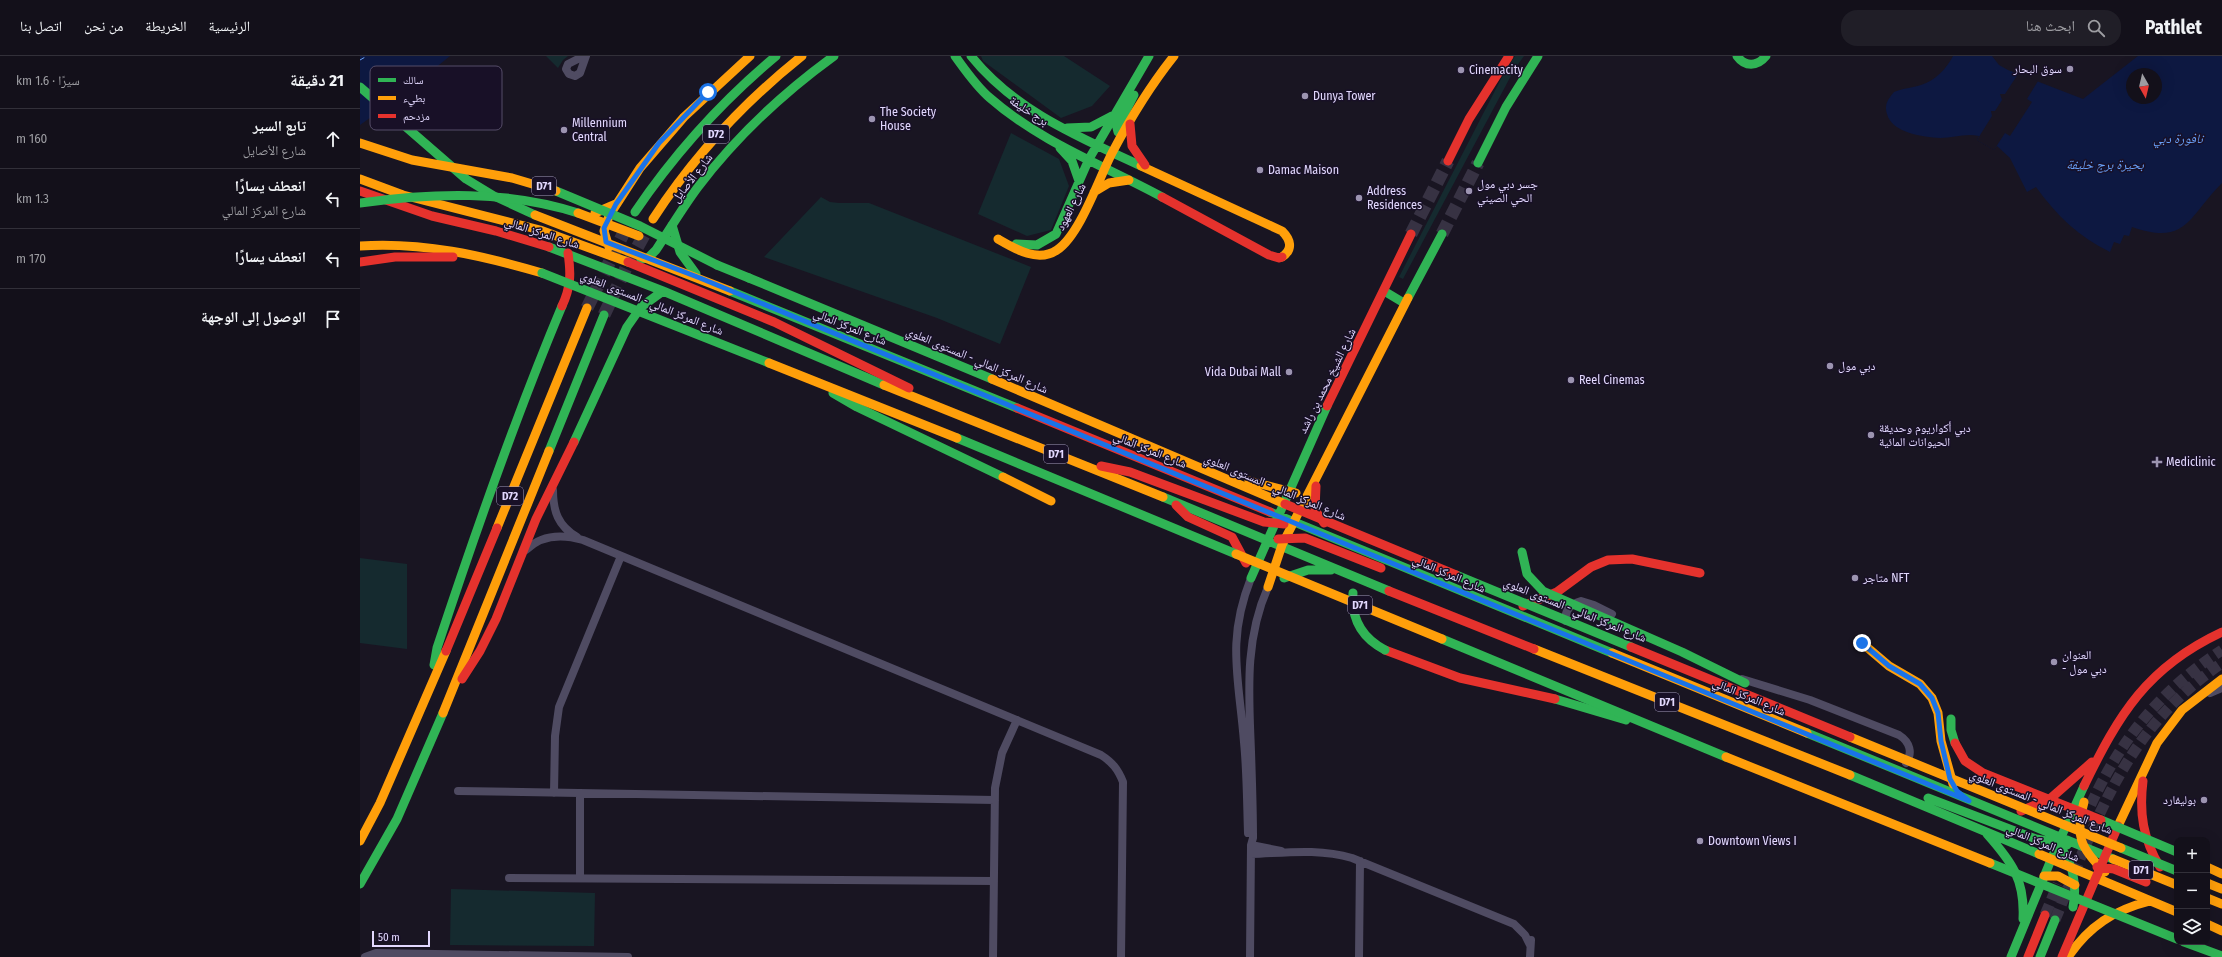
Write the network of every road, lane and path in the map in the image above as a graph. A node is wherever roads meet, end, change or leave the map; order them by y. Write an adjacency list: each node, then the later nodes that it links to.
1 (750, 56): 35 (main road)
2 (776, 56): 36 (main road, D72)
3 (802, 56): 38 (main road, شارع الأصايل / D72)
4 (834, 56): 39 (main road, شارع الأصايل)
5 (955, 56): 15 (main road, برج خليفة)
6 (972, 56): 18 (main road)
7 (1151, 56): 16 (main road, شارع العهود); 20 (main road)
8 (1174, 56): 17 (main road, شارع العهود)
9 (1509, 56): 25 (main road)
10 (1538, 56): 26 (main road)
11 (1737, 56): 12 (main road)
12 (1766, 56)
13 (360, 88): 14 (main road, شارع المركز المالي)
14 (370, 97)
15 (1003, 110): 21 (main road, برج خليفة); 23 (main road)
16 (1115, 115): 18 (main road); 23 (main road, شارع العهود)
17 (1131, 120): 20 (main road, شارع العهود); 28 (main road)
18 (1062, 127): 23 (main road)
19 (408, 130): 37 (main road, شارع المركز المالي)
20 (1124, 132): 24 (main road, شارع العهود)
21 (1054, 142): 23 (main road, برج خليفة); 31 (main road)
22 (360, 143): 51 (main road, شارع المركز المالي - المستوى العلوي / D71, bridge)
23 (1093, 152): 24 (main road); 27 (main road, برج خليفة); 31 (main road, شارع العهود)
24 (1112, 152): 27 (main road, شارع العهود); 28 (main road)
25 (1448, 160)
26 (1478, 162)
27 (1104, 167): 30 (main road, برج خليفة); 33 (main road, شارع العهود)
28 (1151, 171): 30 (main road, برج خليفة)
29 (360, 179): 45 (main road)
30 (1130, 180): 33 (main road)
31 (1079, 181): 33 (main road, شارع العهود)
32 (360, 191): 46 (main road, شارع المركز المالي / D71)
33 (1092, 194)
34 (360, 203): 51 (main road, bridge)
35 (616, 204): 37 (main road); 43 (main road)
36 (635, 212)
37 (538, 216): 42 (main road, شارع المركز المالي)
38 (653, 219)
39 (672, 225): 47 (main road, شارع الأصايل); 52 (main road)
40 (1411, 234): 54 (main road, شارع الشيخ محمد بن راشد)
41 (1442, 234): 55 (main road)
42 (593, 237): 43 (main road, شارع المركز المالي); 45 (main road)
43 (606, 242): 47 (main road, شارع المركز المالي / D71); 49 (main road)
44 (360, 246): 48 (main road)
45 (590, 248): 49 (main road)
46 (568, 253): 53 (main road, شارع المركز المالي / D71); 94 (main road)
47 (648, 258): 49 (main road); 52 (main road, شارع المركز المالي / D71)
48 (494, 259): 50 (main road); 58 (main road, شارع المركز المالي - المستوى العلوي / D71, bridge)
49 (622, 259): 59 (main road)
50 (360, 262)
51 (717, 265): 63 (main road, شارع المركز المالي - المستوى العلوي / D71, bridge)
52 (700, 278): 66 (main road, شارع المركز المالي / D71)
53 (663, 291): 59 (main road, شارع المركز المالي / D71); 64 (main road)
54 (1384, 291): 55 (main road); 61 (main road, شارع الشيخ محمد بن راشد)
55 (1404, 304): 62 (main road)
56 (587, 308): 94 (main road, D72)
57 (604, 315): 97 (main road, D72)
58 (817, 382): 67 (main road, bridge); 102 (main road, شارع المركز المالي - المستوى العلوي / D71, bridge)
59 (970, 419): 60 (main road, شارع المركز المالي / D71)
60 (1081, 464): 68 (main road, شارع المركز المالي / D71); 71 (main road)
61 (1297, 474): 66 (main road); 70 (main road, شارع الشيخ محمد بن راشد)
62 (1317, 479): 72 (main road); 77 (main road)
63 (1232, 482): 65 (main road, bridge); 99 (main road, شارع المركز المالي - المستوى العلوي / D71, bridge)
64 (553, 483): 74 (street); 80 (main road)
65 (1296, 493)
66 (1233, 497): 69 (main road, شارع المركز المالي / D71)
67 (1051, 501)
68 (1173, 501): 75 (main road, شارع المركز المالي / D71); 84 (main road)
69 (1267, 512): 70 (main road, شارع المركز المالي / D71); 71 (main road)
70 (1278, 520): 71 (main road); 72 (main road); 75 (main road, شارع الشيخ محمد بن راشد)
71 (1264, 522)
72 (1294, 523): 76 (main road); 77 (main road, شارع المركز المالي / D71)
73 (1305, 538): 76 (main road); 79 (main road); 87 (main road)
74 (583, 540): 80 (street); 81 (street)
75 (1269, 541): 76 (main road, شارع المركز المالي / D71); 84 (main road, شارع الشيخ محمد بن راشد)
76 (1284, 542): 79 (main road, شارع المركز المالي / D71); 85 (main road)
77 (1350, 545): 87 (main road, شارع المركز المالي / D71)
78 (1522, 552): 99 (main road, bridge)
79 (1301, 554): 82 (main road, شارع المركز المالي / D71)
80 (521, 555): 97 (main road)
81 (621, 556): 101 (street); 108 (street)
82 (1342, 572): 85 (main road); 106 (main road, شارع المركز المالي / D71)
83 (1700, 573): 88 (main road)
84 (1251, 578): 120 (street)
85 (1268, 587): 120 (street)
86 (1353, 592): 102 (main road, bridge)
87 (1479, 600): 88 (main road, شارع المركز المالي / D71)
88 (1498, 607): 91 (main road, شارع المركز المالي / D71)
89 (2222, 632): 103 (main road)
90 (1862, 643): 111 (main road)
91 (1596, 647): 105 (main road, شارع المركز المالي / D71); 105 (street)
92 (2222, 675): 95 (main road)
93 (2222, 679): 95 (main road)
94 (432, 685): 119 (main road, D72)
95 (2212, 685): 98 (main road)
96 (2222, 688): 98 (street)
97 (451, 692): 141 (main road, D72)
98 (2192, 701): 104 (main road)
99 (1788, 711): 131 (main road, شارع المركز المالي - المستوى العلوي / D71, bridge)
100 (1951, 719): 123 (main road, bridge)
101 (1017, 720): 110 (street); 164 (street)
102 (1641, 722): 158 (main road, شارع المركز المالي - المستوى العلوي / D71, bridge)
103 (2099, 755): 112 (main road); 113 (main road); 118 (main road)
104 (2145, 767): 116 (main road); 139 (main road)
105 (1896, 771): 111 (main road, شارع المركز المالي / D71)
106 (1867, 782): 115 (main road, شارع المركز المالي / D71); 117 (main road)
107 (458, 791): 108 (street)
108 (554, 792): 109 (street)
109 (580, 793): 110 (street); 136 (street)
110 (995, 800): 138 (street)
111 (1969, 801): 112 (main road, شارع المركز المالي / D71)
112 (1996, 811): 114 (main road, شارع المركز المالي / D71)
113 (2078, 822): 116 (main road); 121 (main road)
114 (2033, 826): 117 (main road); 118 (main road, شارع المركز المالي / D71)
115 (1985, 832): 126 (main road, شارع المركز المالي / D71); 156 (main road)
116 (2113, 837): 121 (main road); 125 (main road)
117 (2036, 839): 118 (main road)
118 (2059, 840): 121 (main road, شارع المركز المالي / D71); 126 (main road); 129 (main road)
119 (360, 841)
120 (1251, 845): 122 (street); 124 (street)
121 (2083, 845): 125 (main road, شارع المركز المالي / D71); 128 (main road)
122 (1283, 851): 124 (street); 127 (street)
123 (2174, 851)
124 (1250, 854): 165 (street)
125 (2105, 855): 128 (main road); 140 (main road, شارع المركز المالي / D71)
126 (2051, 859): 129 (main road, شارع المركز المالي / D71); 132 (main road)
127 (1360, 861): 166 (street); 167 (street)
128 (2100, 867): 129 (main road); 133 (main road); 137 (main road); 144 (main road)
129 (2073, 868): 132 (main road); 137 (main road, شارع المركز المالي / D71); 143 (main road)
130 (2210, 868): 134 (main road)
131 (2174, 870)
132 (2045, 874): 143 (main road); 156 (main road)
133 (2128, 874): 144 (main road); 146 (main road)
134 (2222, 874)
135 (509, 878): 136 (street)
136 (580, 878): 138 (street)
137 (2096, 878): 144 (main road, شارع المركز المالي / D71); 172 (main road)
138 (994, 880): 163 (street)
139 (2174, 881)
140 (2174, 883)
141 (360, 884)
142 (2210, 884): 145 (main road)
143 (2075, 885): 171 (main road)
144 (2122, 889): 148 (main road, شارع المركز المالي / D71)
145 (2222, 889)
146 (2174, 893)
147 (2210, 899): 149 (main road)
148 (2150, 901): 151 (main road, شارع المركز المالي / D71); 173 (main road)
149 (2222, 904)
150 (2210, 907): 152 (main road)
151 (2174, 911)
152 (2222, 911)
153 (2045, 915): 169 (main road)
154 (2055, 920): 170 (main road)
155 (2210, 926): 157 (main road)
156 (2021, 933): 168 (main road)
157 (2221, 933)
158 (2174, 938)
159 (2192, 945): 160 (main road)
160 (2222, 956)
161 (365, 957): 162 (street)
162 (628, 957)
163 (993, 957)
164 (1121, 957)
165 (1250, 957)
166 (1359, 957)
167 (1530, 957)
168 (2011, 957)
169 (2028, 957)
170 (2040, 957)
171 (2055, 957)
172 (2062, 957)
173 (2068, 957)

